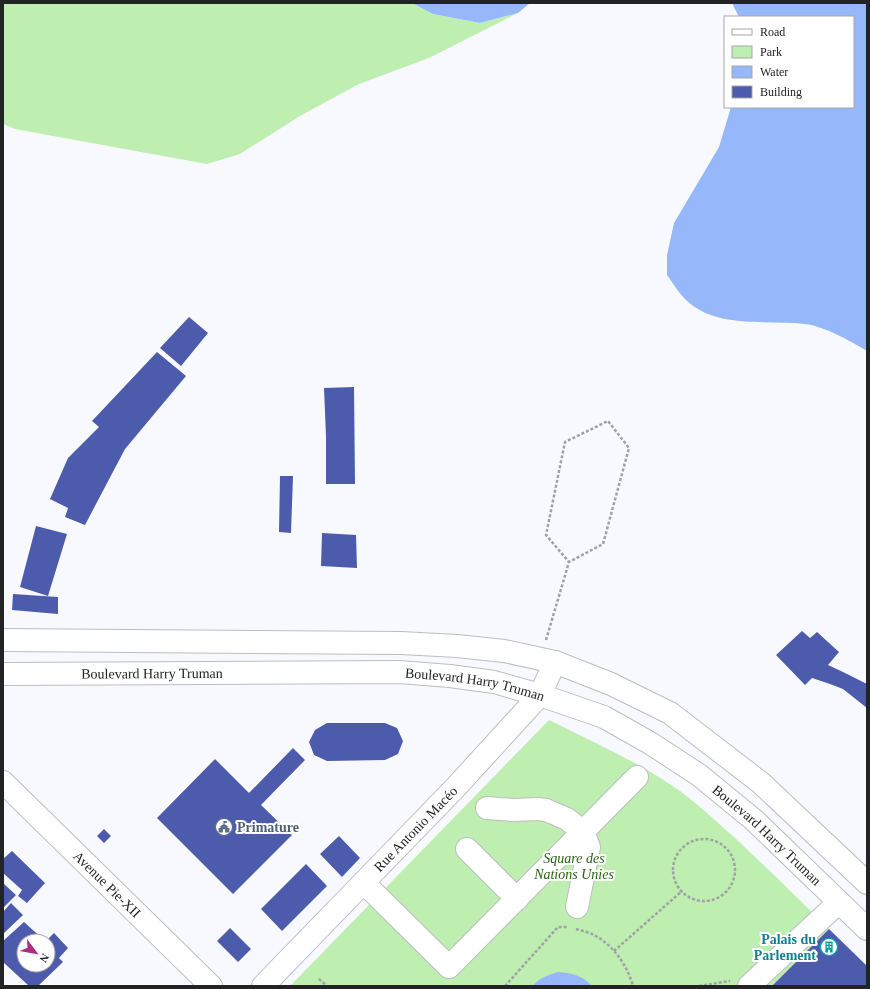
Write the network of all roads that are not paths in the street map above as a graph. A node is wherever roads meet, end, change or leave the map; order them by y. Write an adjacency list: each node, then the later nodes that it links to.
1 (3, 640): 2 (main road)
2 (548, 661): 4 (main road, Rue Antonio Macéo); 11 (main road)
3 (3, 674): 4 (main road, Boulevard Harry Truman)
4 (540, 695): 10 (main road, Rue Antonio Macéo); 13 (main road, Boulevard Harry Truman)
5 (637, 777): 8 (main road)
6 (3, 782): 16 (main road, Avenue Pie-XII)
7 (487, 808): 8 (main road)
8 (583, 832): 12 (main road); 14 (main road)
9 (468, 849): 12 (main road)
10 (364, 882): 12 (main road); 17 (main road, Rue Antonio Macéo)
11 (867, 884)
12 (517, 898)
13 (839, 902): 15 (main road, Boulevard Harry Truman); 18 (main road)
14 (576, 907)
15 (867, 929)
16 (211, 986)
17 (263, 986)
18 (749, 986)

